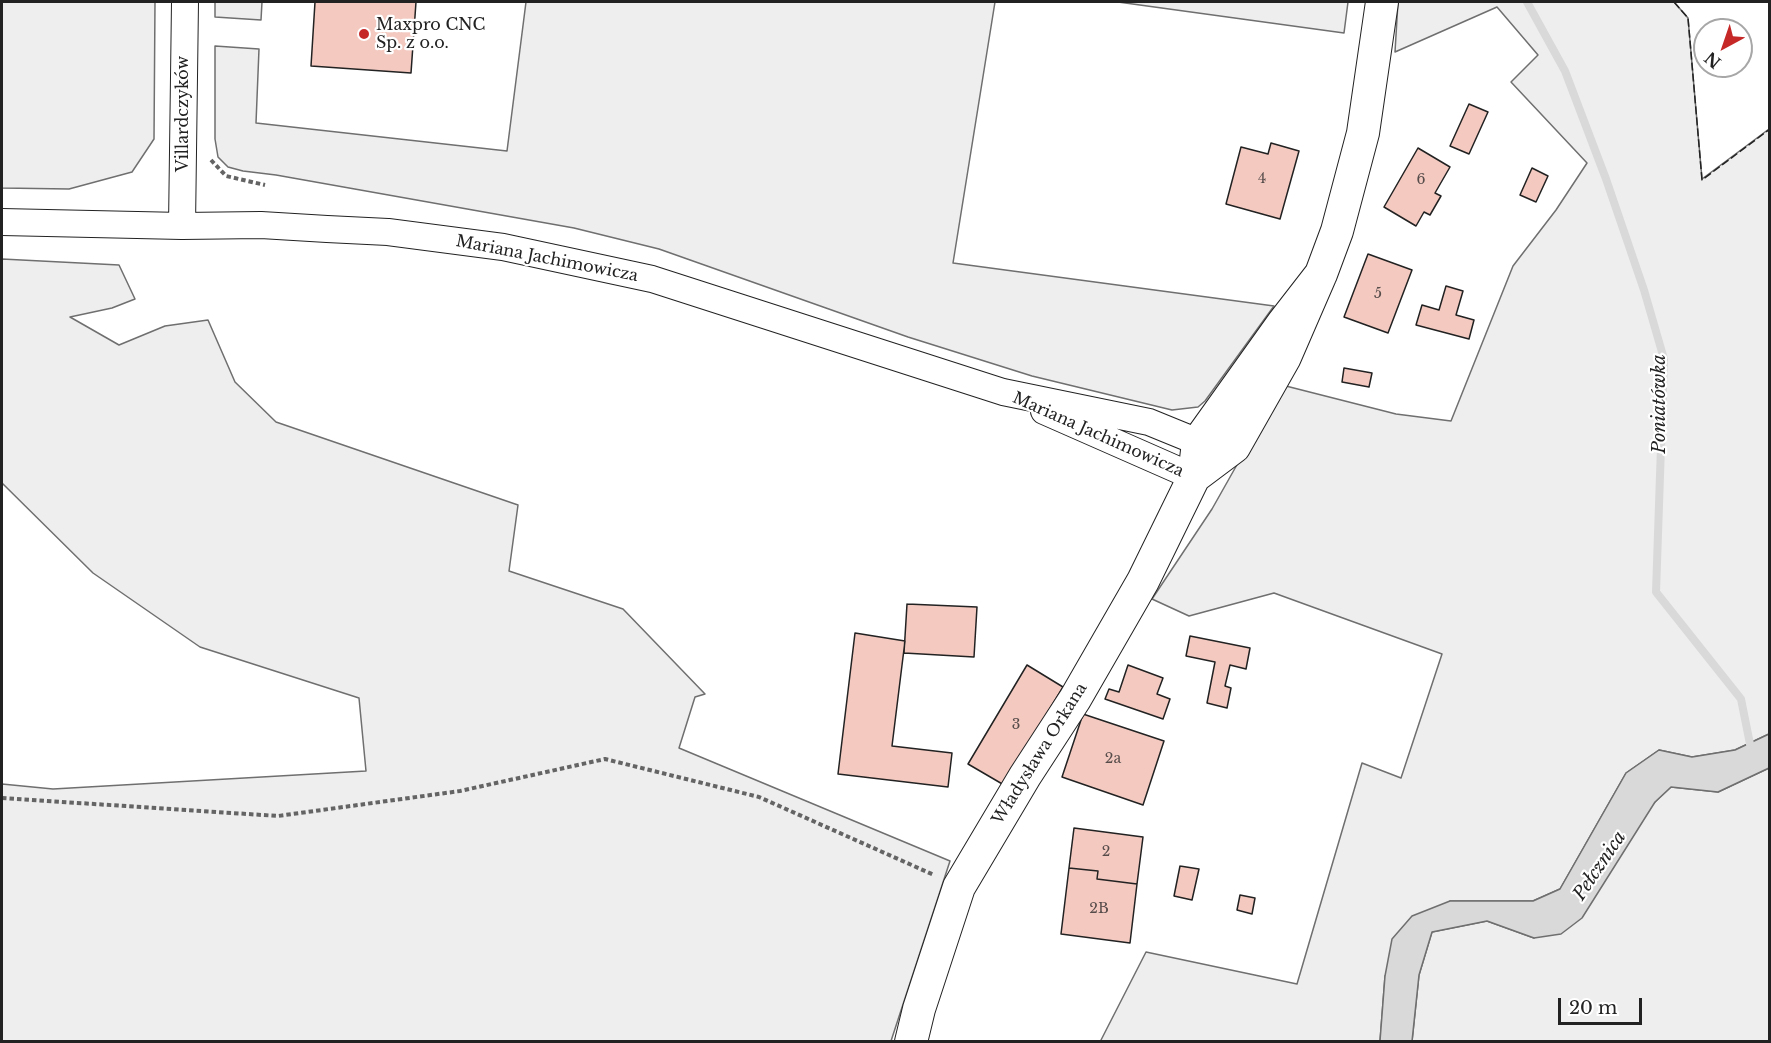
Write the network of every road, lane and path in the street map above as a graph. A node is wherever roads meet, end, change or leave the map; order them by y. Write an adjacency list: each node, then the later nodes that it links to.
1 (185, 2): 6 (street, Villardczyków)
2 (1382, 2): 7 (street, Władysława Orkana)
3 (207, 153): 4 (path)
4 (265, 184)
5 (2, 222): 6 (street, Mariana Jachimowicza)
6 (182, 226): 8 (street, Mariana Jachimowicza)
7 (1321, 274): 9 (street, Władysława Orkana); 10 (street, Władysława Orkana)
8 (1003, 392): 9 (street, Mariana Jachimowicza); 10 (street, Mariana Jachimowicza)
9 (1198, 441): 10 (street, Władysława Orkana)
10 (1194, 477): 12 (street, Władysława Orkana)
11 (2, 798): 12 (path)
12 (959, 887): 13 (street, Władysława Orkana)
13 (911, 1041)

